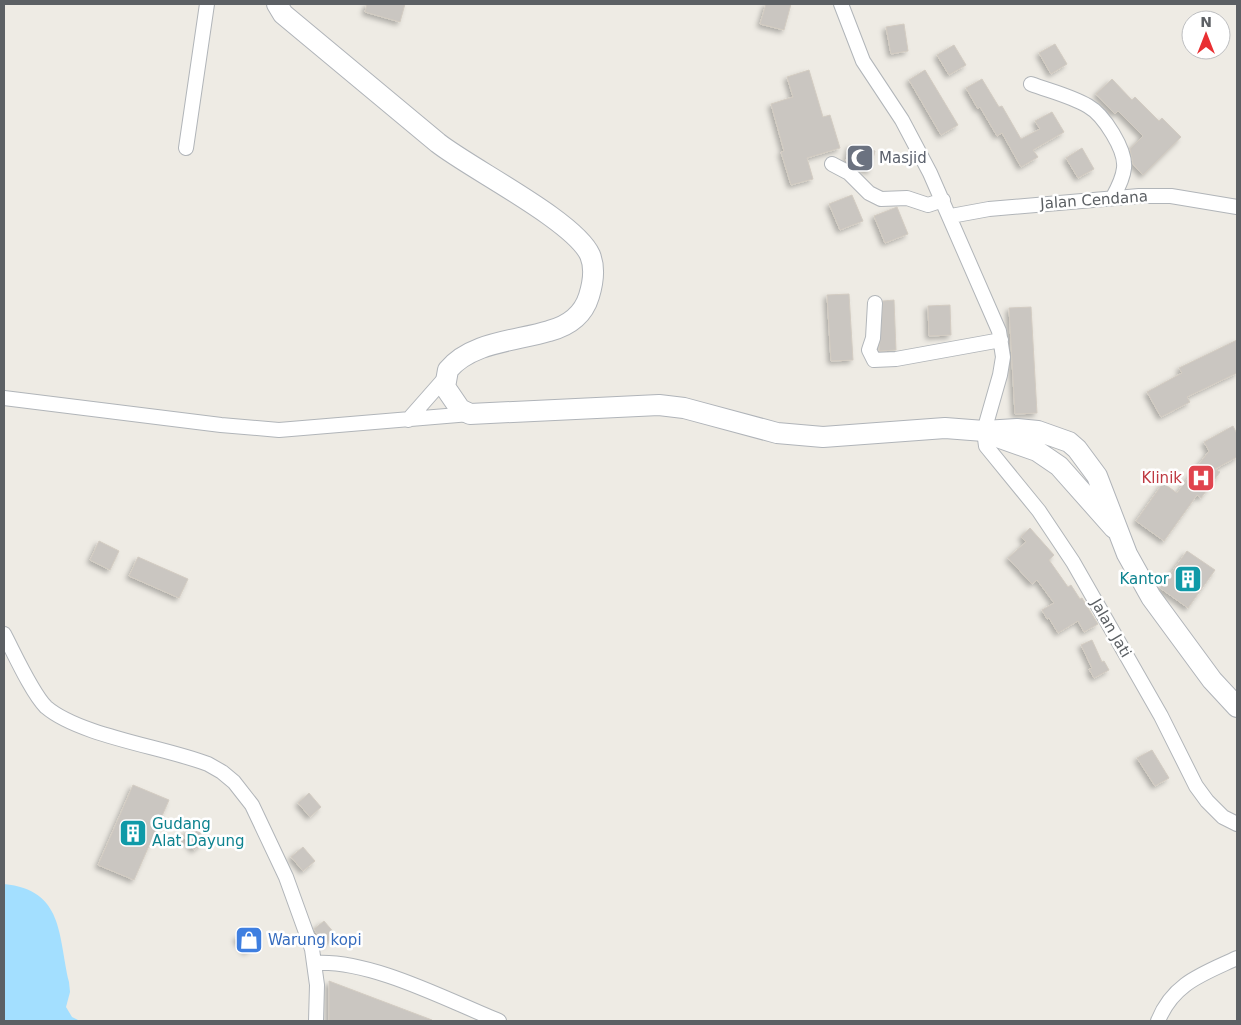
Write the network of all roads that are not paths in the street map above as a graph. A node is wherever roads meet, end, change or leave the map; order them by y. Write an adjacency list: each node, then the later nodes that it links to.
1 (207, 4): 5 (street)
2 (277, 4): 13 (street)
3 (841, 4): 8 (street)
4 (1031, 84): 7 (street)
5 (186, 148)
6 (832, 164): 8 (street)
7 (1113, 197): 9 (street, Jalan Cendana); 10 (street, Jalan Cendana)
8 (943, 200): 10 (street)
9 (1237, 207)
10 (950, 216): 12 (street)
11 (875, 304): 12 (street)
12 (1001, 340): 17 (street)
13 (445, 378): 15 (street); 16 (street)
14 (4, 398): 16 (street)
15 (470, 414): 16 (street); 17 (street)
16 (408, 420)
17 (984, 431): 19 (street); 20 (street, Jalan Jati)
18 (4, 634): 22 (street)
19 (1237, 708)
20 (1237, 824)
21 (1237, 958): 25 (street)
22 (314, 963): 23 (street); 24 (street)
23 (316, 1021)
24 (499, 1021)
25 (1158, 1021)

